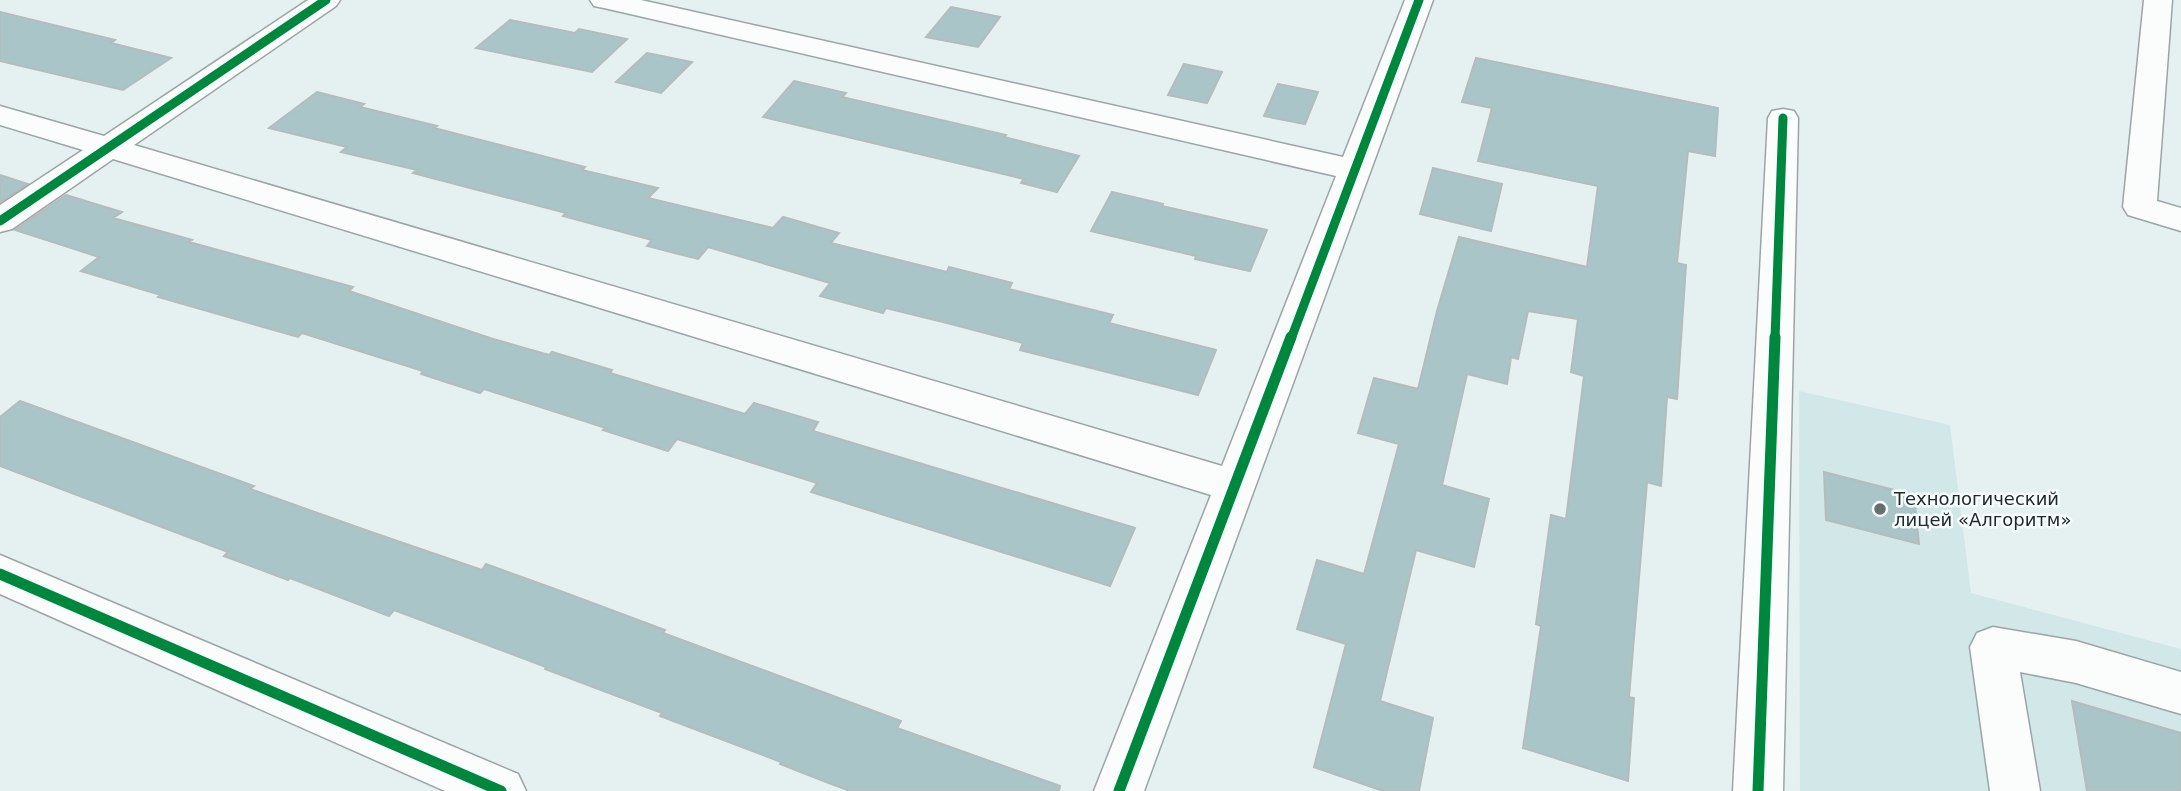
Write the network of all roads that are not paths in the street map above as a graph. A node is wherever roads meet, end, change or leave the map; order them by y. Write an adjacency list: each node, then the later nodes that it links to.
1 (326, 0): 7 (street)
2 (604, 0): 8 (street)
3 (1419, 0): 8 (street)
4 (2165, 7): 9 (street)
5 (0, 115): 7 (street)
6 (1783, 118): 16 (street)
7 (109, 148): 10 (street); 11 (street)
8 (1354, 170): 11 (street)
9 (2181, 220)
10 (0, 222)
11 (1235, 486): 15 (street)
12 (0, 574): 14 (street)
13 (2181, 693): 17 (street)
14 (501, 791)
15 (1119, 791)
16 (1758, 791)
17 (2015, 791)

